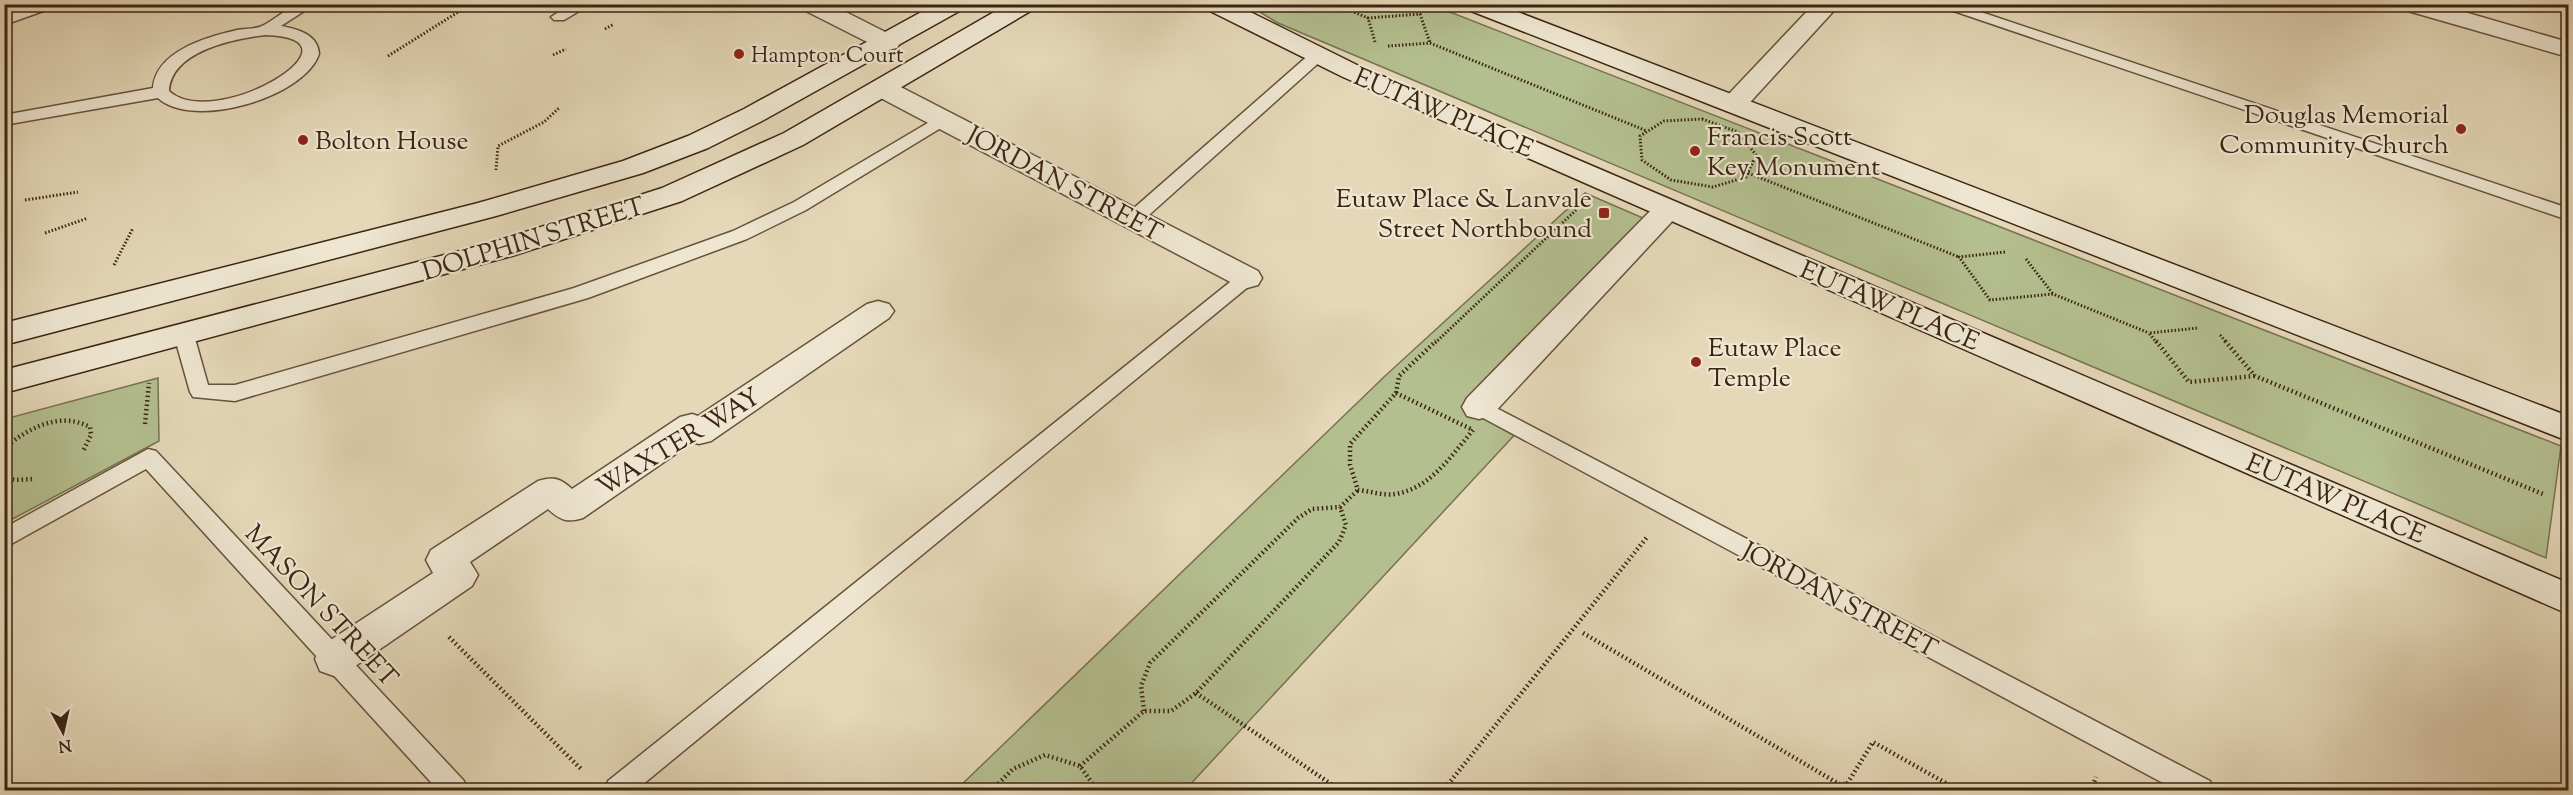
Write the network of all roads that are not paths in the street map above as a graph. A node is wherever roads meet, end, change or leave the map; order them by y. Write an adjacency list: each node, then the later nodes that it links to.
1 (40, 4): 13 (street)
2 (308, 4): 14 (lane)
3 (584, 4): 12 (lane)
4 (810, 4): 15 (street)
5 (955, 4): 15 (street, DOLPHIN STREET)
6 (1026, 4): 18 (street, DOLPHIN STREET)
7 (1214, 4): 17 (street, EUTAW PLACE)
8 (1474, 4): 20 (street)
9 (1828, 4): 20 (street)
10 (1940, 4): 24 (lane)
11 (2409, 4): 16 (street)
12 (559, 17)
13 (4, 18)
14 (267, 31): 19 (lane); 19 (lane)
15 (888, 43): 28 (street, DOLPHIN STREET)
16 (2568, 50)
17 (1317, 56): 23 (street, EUTAW PLACE); 25 (lane)
18 (882, 88): 21 (street, JORDAN STREET); 29 (street, DOLPHIN STREET)
19 (161, 92): 22 (lane)
20 (1734, 104): 32 (street)
21 (943, 119): 25 (street, JORDAN STREET); 29 (lane)
22 (4, 120)
23 (1668, 209): 31 (street); 34 (street, EUTAW PLACE)
24 (2568, 214)
25 (1133, 219): 26 (street, JORDAN STREET)
26 (1248, 278): 37 (lane)
27 (879, 311): 35 (street, WAXTER WAY)
28 (4, 334)
29 (184, 335): 30 (street, DOLPHIN STREET)
30 (4, 382)
31 (1479, 407): 38 (lane, JORDAN STREET)
32 (2568, 429)
33 (4, 539): 35 (lane, MASON STREET)
34 (2568, 599)
35 (334, 659): 36 (lane, MASON STREET)
36 (455, 790)
37 (617, 790)
38 (2201, 790)

